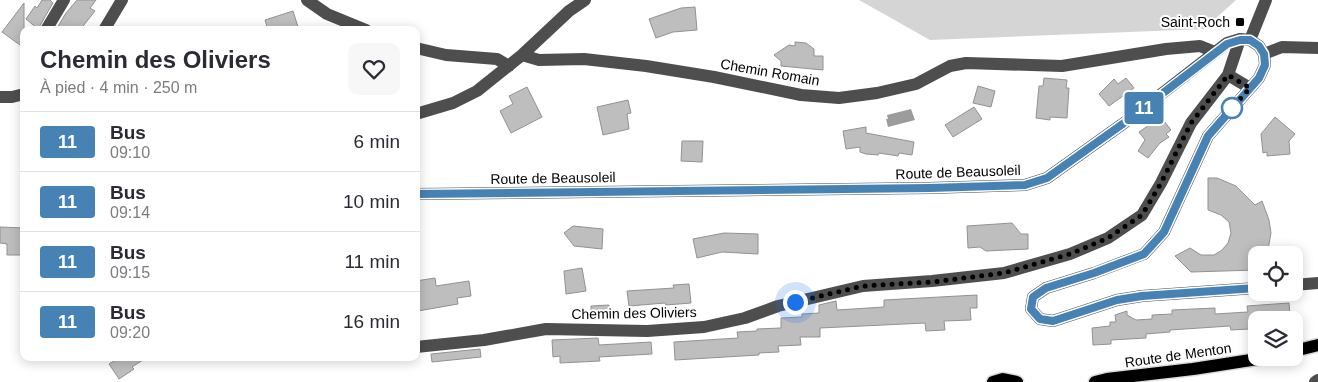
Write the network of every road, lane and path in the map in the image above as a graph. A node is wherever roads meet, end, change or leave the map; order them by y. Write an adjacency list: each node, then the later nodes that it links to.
1 (64, 0): 6 (street)
2 (122, 0): 7 (street)
3 (307, 0): 8 (street)
4 (585, 0): 14 (street)
5 (1266, 0): 9 (street, Chemin des Oliviers)
6 (48, 26)
7 (106, 26)
8 (356, 26)
9 (1245, 40): 12 (street, Route de Beausoleil); 13 (street); 16 (street, Chemin des Oliviers)
10 (1318, 48): 13 (street)
11 (420, 49): 15 (street)
12 (1215, 52): 14 (street, Chemin Romain); 21 (street, Route de Beausoleil)
13 (1264, 54): 17 (street)
14 (522, 55): 15 (street)
15 (509, 66): 20 (street)
16 (1228, 75): 17 (street); 26 (street, Chemin des Oliviers)
17 (1250, 88): 24 (street)
18 (20, 95): 19 (street)
19 (0, 97)
20 (420, 113)
21 (420, 194)
22 (1318, 283): 23 (street)
23 (1303, 284)
24 (1248, 289)
25 (1318, 345): 27 (main road)
26 (420, 348)
27 (1303, 349)
28 (1248, 361): 31 (main road, Route de Menton)
29 (993, 382): 30 (main road)
30 (1017, 382)
31 (1096, 382)

